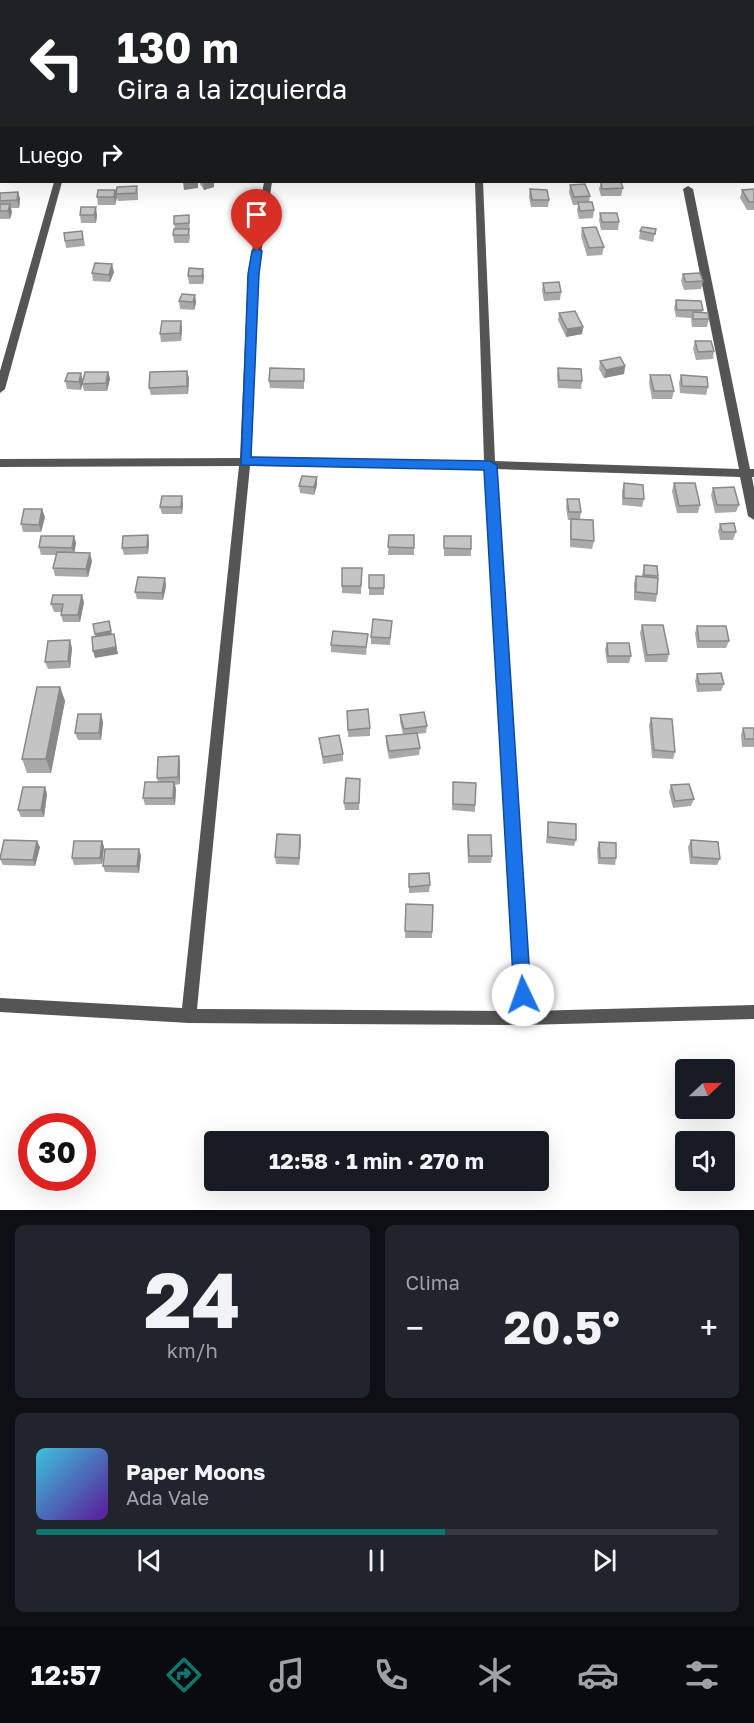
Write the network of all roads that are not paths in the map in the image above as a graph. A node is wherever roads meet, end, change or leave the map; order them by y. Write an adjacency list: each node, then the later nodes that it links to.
1 (58, 183): 5 (street)
2 (268, 183): 6 (street)
3 (479, 183): 8 (street)
4 (688, 189): 9 (street)
5 (0, 389)
6 (245, 462): 7 (street); 8 (street); 13 (street)
7 (0, 463)
8 (490, 465): 9 (street); 14 (street)
9 (749, 474): 10 (street)
10 (754, 516)
11 (0, 1005): 13 (street)
12 (754, 1012): 14 (street)
13 (189, 1016): 14 (street)
14 (524, 1018)

